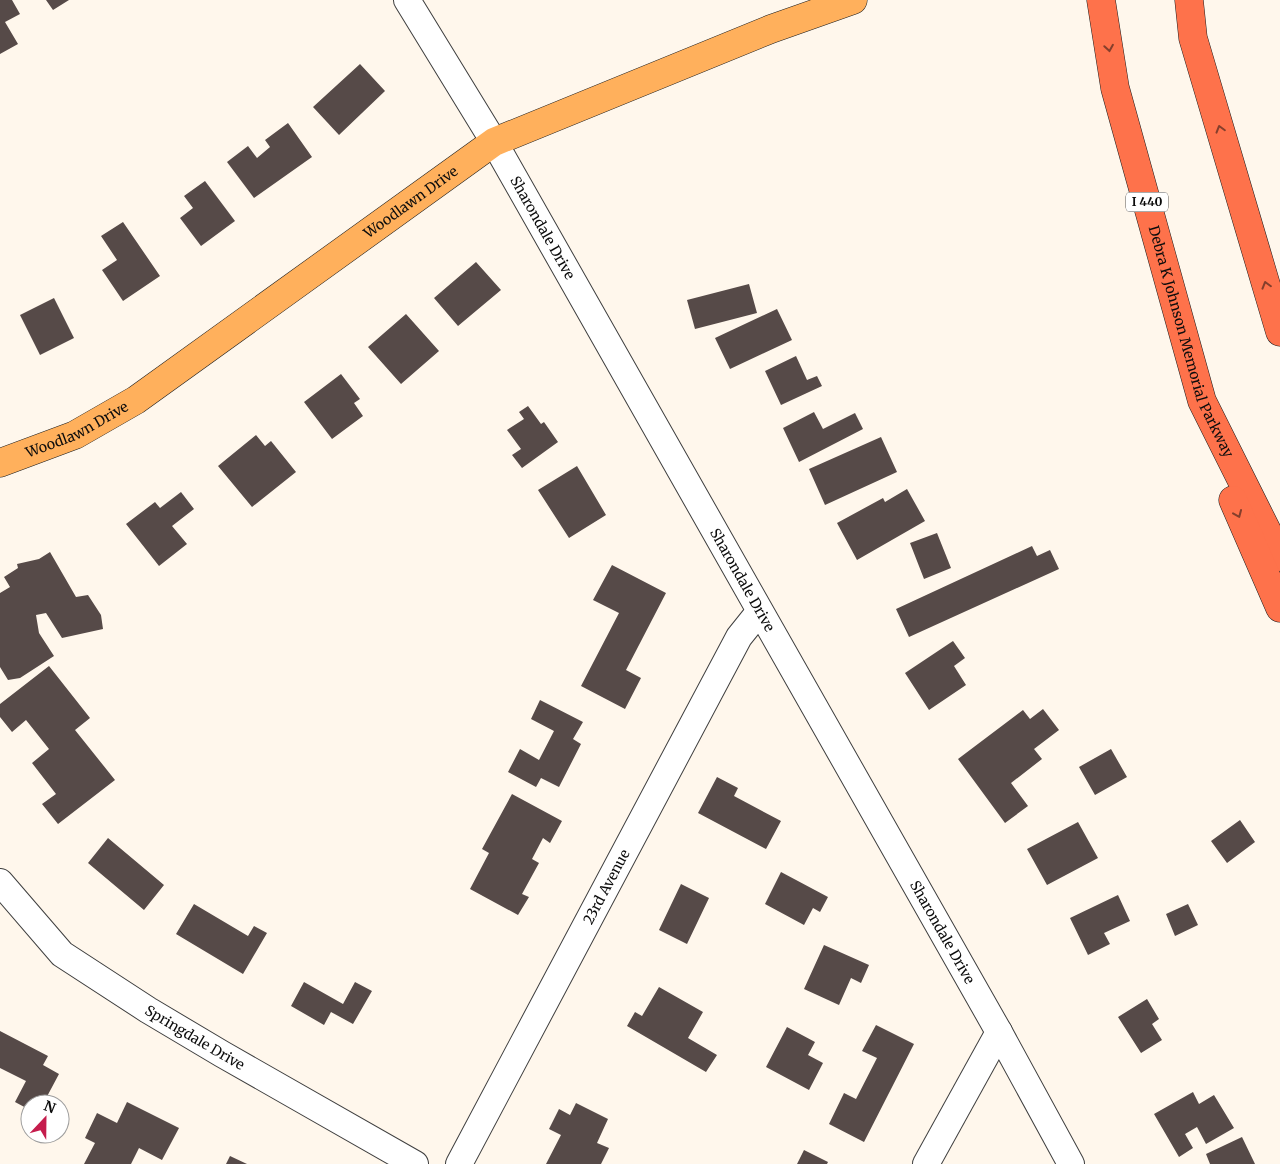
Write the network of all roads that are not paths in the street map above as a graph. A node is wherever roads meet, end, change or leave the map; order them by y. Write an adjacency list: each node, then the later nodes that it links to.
1 (407, 0): 5 (street, Sharondale Drive)
2 (853, 0): 5 (main road, Woodlawn Drive)
3 (1101, 0): 7 (highway, Debra K Johnson Memorial Parkway / I 440, one-way to 7)
4 (1190, 0): 6 (highway, one-way to 4)
5 (494, 142): 8 (main road, Woodlawn Drive); 11 (street, Sharondale Drive)
6 (1280, 332)
7 (1202, 401): 9 (highway, Debra K Johnson Memorial Parkway / I 440); 10 (highway, one-way to 10)
8 (0, 463)
9 (1280, 557)
10 (1280, 608)
11 (759, 612): 13 (street, Sharondale Drive); 15 (street, 23rd Avenue)
12 (0, 882): 14 (street, Springdale Drive)
13 (999, 1032): 16 (street); 17 (street, Sharondale Drive)
14 (415, 1164)
15 (459, 1164)
16 (926, 1164)
17 (1071, 1164)

